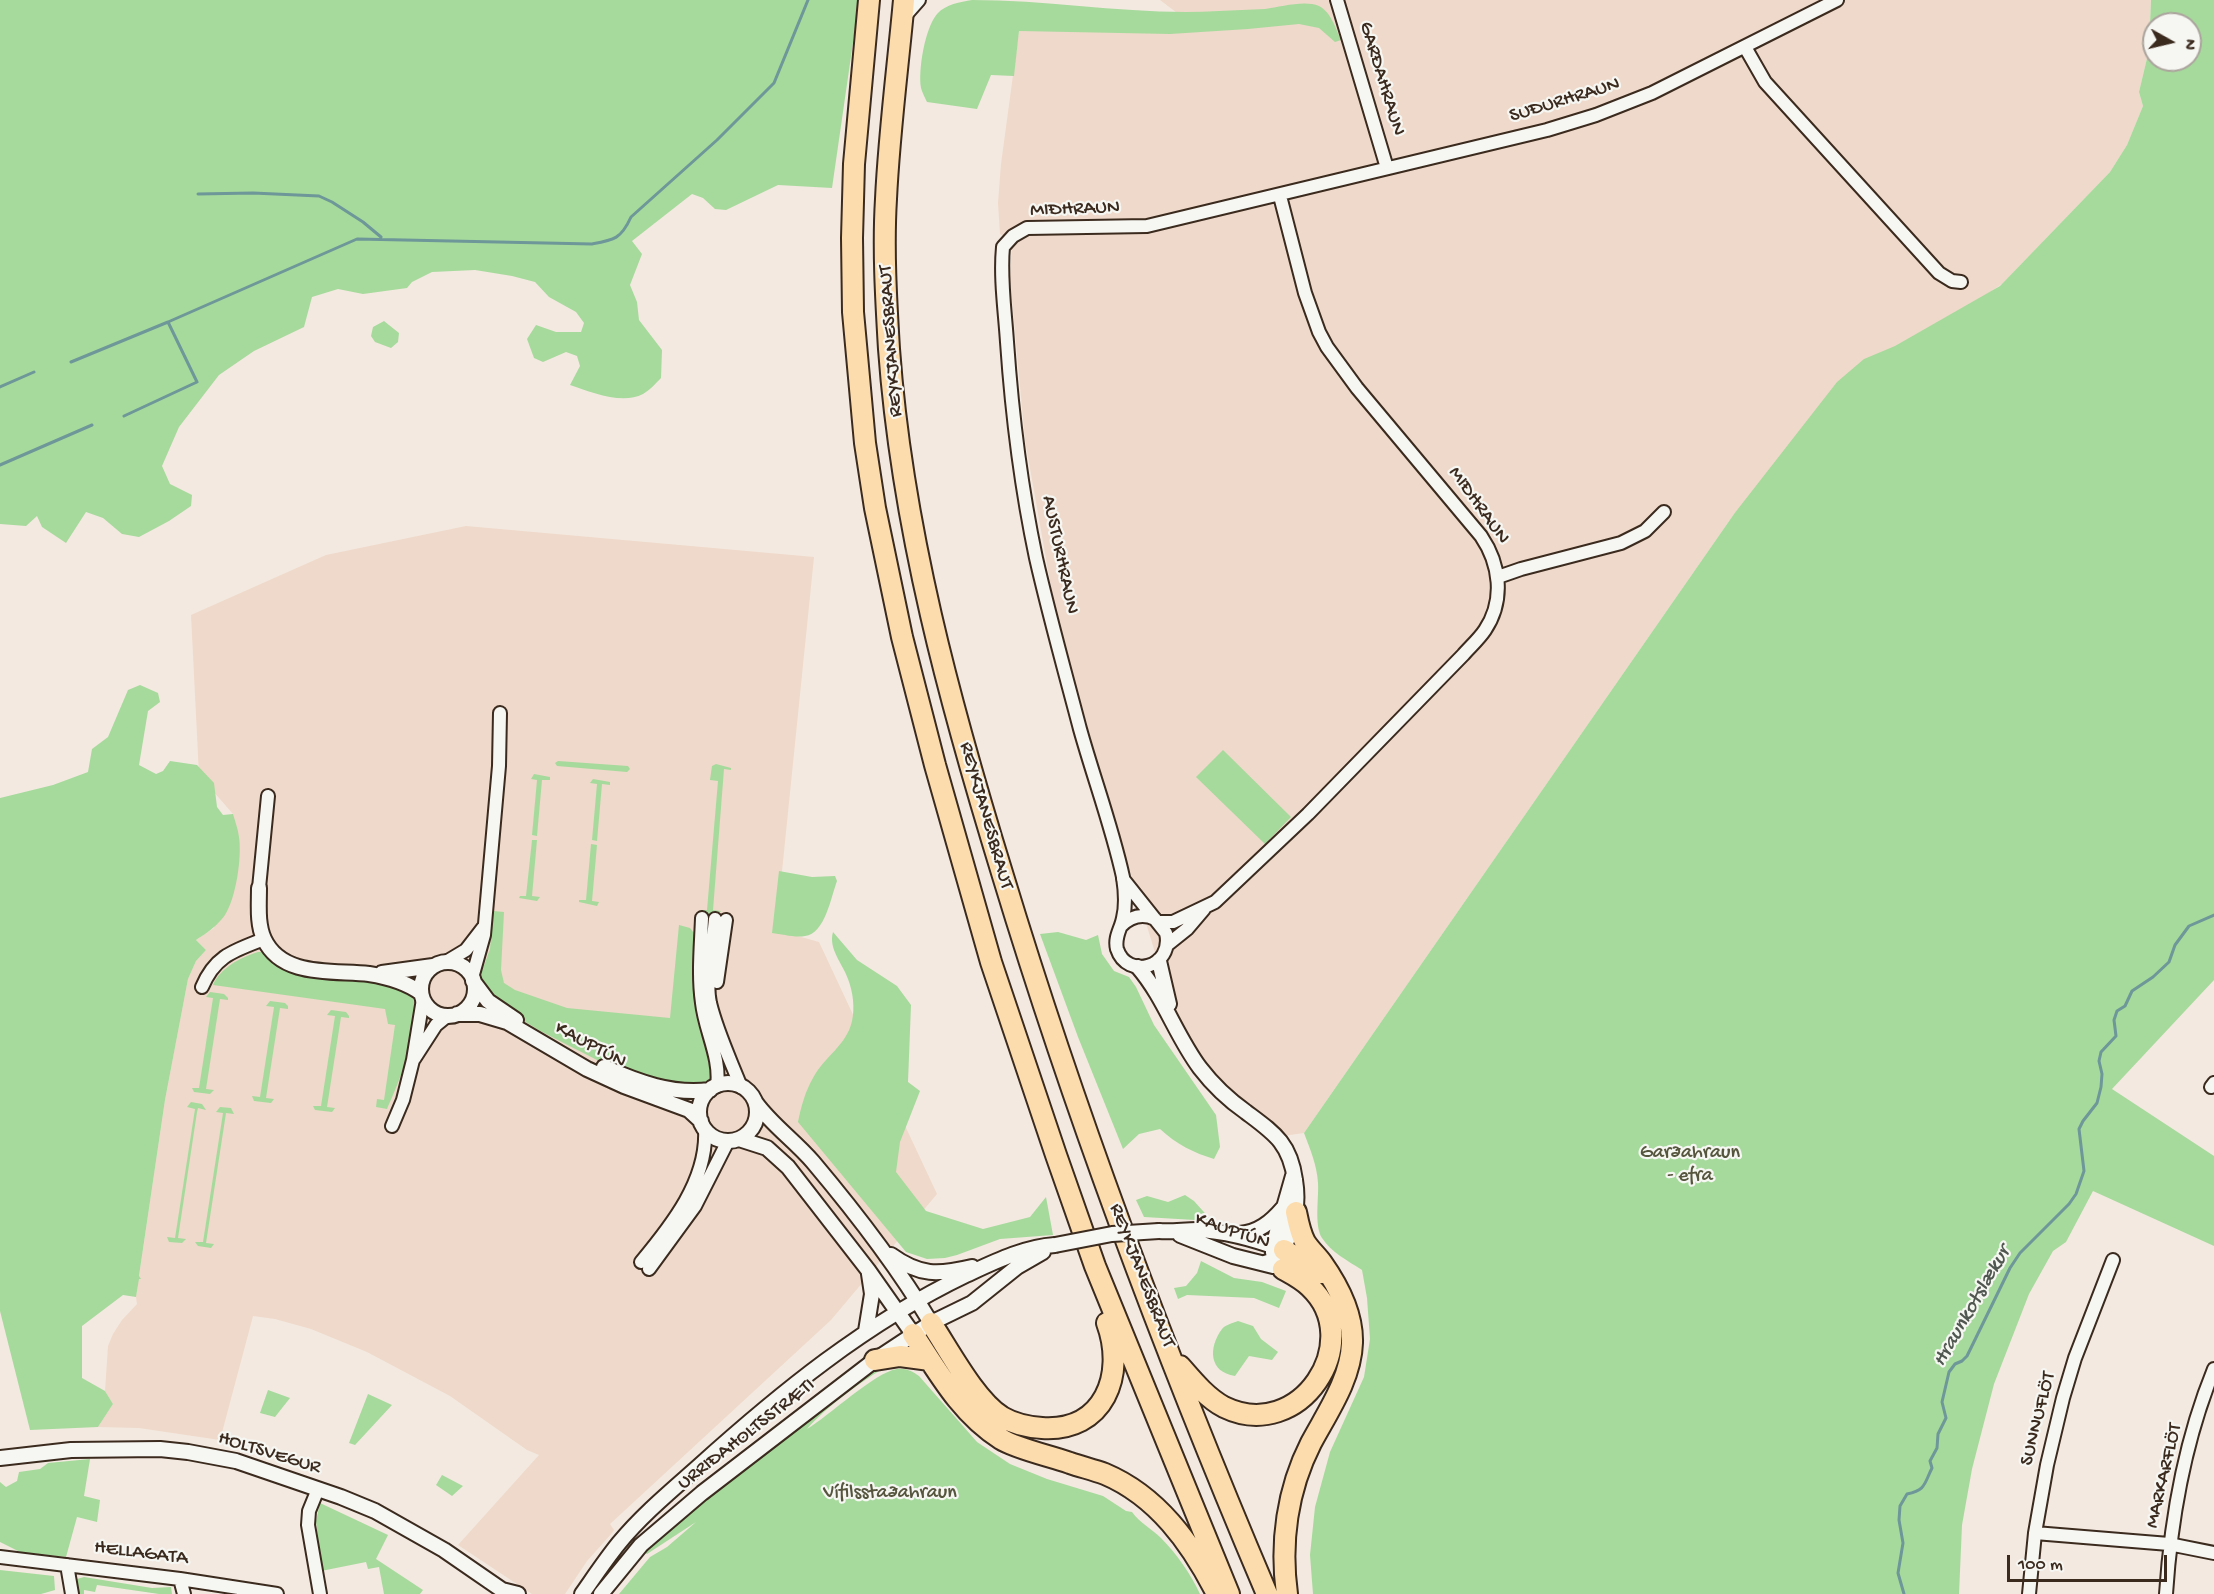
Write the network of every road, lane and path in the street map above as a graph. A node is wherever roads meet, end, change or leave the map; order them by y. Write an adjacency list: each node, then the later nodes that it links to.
1 (869, 0): 42 (highway, REYKJANESBRAUT)
2 (904, 0): 6 (highway, REYKJANESBRAUT)
3 (919, 0): 6 (street)
4 (1338, 0): 8 (street, GARÐAHRAUN)
5 (1837, 0): 7 (street, SUÐURHRAUN)
6 (902, 21): 58 (highway, REYKJANESBRAUT)
7 (1745, 47): 8 (street, SUÐURHRAUN); 11 (street)
8 (1387, 168): 9 (street, MIÐHRAUN)
9 (1280, 196): 10 (street, MIÐHRAUN); 13 (street, MIÐHRAUN)
10 (1013, 236): 16 (street, AUSTURHRAUN)
11 (1961, 282)
12 (1664, 512): 13 (street)
13 (1498, 577): 18 (street, MIÐHRAUN)
14 (500, 713): 22 (street)
15 (268, 796): 17 (street)
16 (1123, 879): 21 (street, AUSTURHRAUN); 23 (street, AUSTURHRAUN)
17 (259, 888): 24 (street)
18 (1204, 908): 21 (street, MIÐHRAUN); 25 (street, MIÐHRAUN)
19 (702, 918): 37 (street)
20 (721, 920): 36 (street)
21 (1157, 921): 23 (street); 25 (street, AUSTURHRAUN)
22 (483, 927): 27 (street); 30 (street)
23 (1120, 927): 28 (street, AUSTURHRAUN)
24 (264, 939): 29 (street); 31 (street)
25 (1167, 945): 26 (street)
26 (1159, 961): 28 (street); 34 (street, AUSTURHRAUN)
27 (440, 964): 29 (street); 30 (street, KAUPTÚN); 32 (street)
28 (1138, 967): 34 (street, AUSTURHRAUN)
29 (372, 975): 32 (street)
30 (473, 980): 33 (street); 37 (street, KAUPTÚN)
31 (202, 987)
32 (422, 996): 33 (street); 35 (street)
33 (452, 1015): 35 (street); 39 (street, KAUPTÚN)
34 (1172, 1018): 43 (street, AUSTURHRAUN)
35 (413, 1060): 40 (street)
36 (741, 1087): 37 (street, KAUPTÚN); 38 (street)
37 (713, 1088): 39 (street)
38 (756, 1103): 41 (street); 47 (street)
39 (703, 1125): 41 (street, KAUPTÚN); 41 (street)
40 (392, 1126)
41 (734, 1140): 51 (street, KAUPTÚN)
42 (1056, 1155): 55 (highway); 79 (highway, REYKJANESBRAUT)
43 (1291, 1209): 45 (street); 48 (street, AUSTURHRAUN); 52 (highway)
44 (1164, 1231): 45 (street, KAUPTÚN); 46 (street, KAUPTÚN, bridge); 48 (street, KAUPTÚN)
45 (1228, 1235): 48 (street, KAUPTÚN)
46 (1055, 1245): 50 (street, KAUPTÚN); 55 (street, KAUPTÚN)
47 (881, 1248): 50 (street); 53 (street)
48 (1276, 1257): 52 (highway); 58 (highway)
49 (2113, 1260): 64 (street, SUNNUFLÖT)
50 (994, 1261): 53 (street, KAUPTÚN)
51 (868, 1270): 54 (street, KAUPTÚN); 56 (street)
52 (1333, 1281): 81 (highway)
53 (917, 1299): 54 (street, KAUPTÚN); 55 (street)
54 (898, 1311): 56 (street, URRIÐAHOLTSSTRÆTI); 57 (street, KAUPTÚN)
55 (931, 1323): 57 (street, URRIÐAHOLTSSTRÆTI)
56 (866, 1331): 76 (street, URRIÐAHOLTSSTRÆTI)
57 (913, 1334): 59 (street, URRIÐAHOLTSSTRÆTI); 60 (highway)
58 (1172, 1356): 80 (highway, REYKJANESBRAUT)
59 (875, 1360): 60 (highway); 77 (street, URRIÐAHOLTSSTRÆTI)
60 (930, 1360): 78 (highway)
61 (2214, 1370): 65 (street, MARKARFLÖT)
62 (0, 1458): 63 (street, HOLTSVEGUR)
63 (318, 1489): 70 (street, HOLTSVEGUR); 74 (street)
64 (2035, 1533): 65 (street); 82 (street, SUNNUFLÖT)
65 (2169, 1544): 66 (street); 83 (street, MARKARFLÖT)
66 (2214, 1552)
67 (0, 1557): 68 (street, HELLAGATA)
68 (67, 1565): 69 (street, HELLAGATA); 71 (street)
69 (180, 1579): 72 (street); 73 (street, HELLAGATA)
70 (504, 1592): 75 (street, HOLTSVEGUR)
71 (72, 1594)
72 (184, 1594)
73 (277, 1594)
74 (320, 1594)
75 (518, 1594)
76 (582, 1594)
77 (600, 1594)
78 (1218, 1594)
79 (1229, 1594)
80 (1267, 1594)
81 (1287, 1594)
82 (2029, 1594)
83 (2166, 1594)

